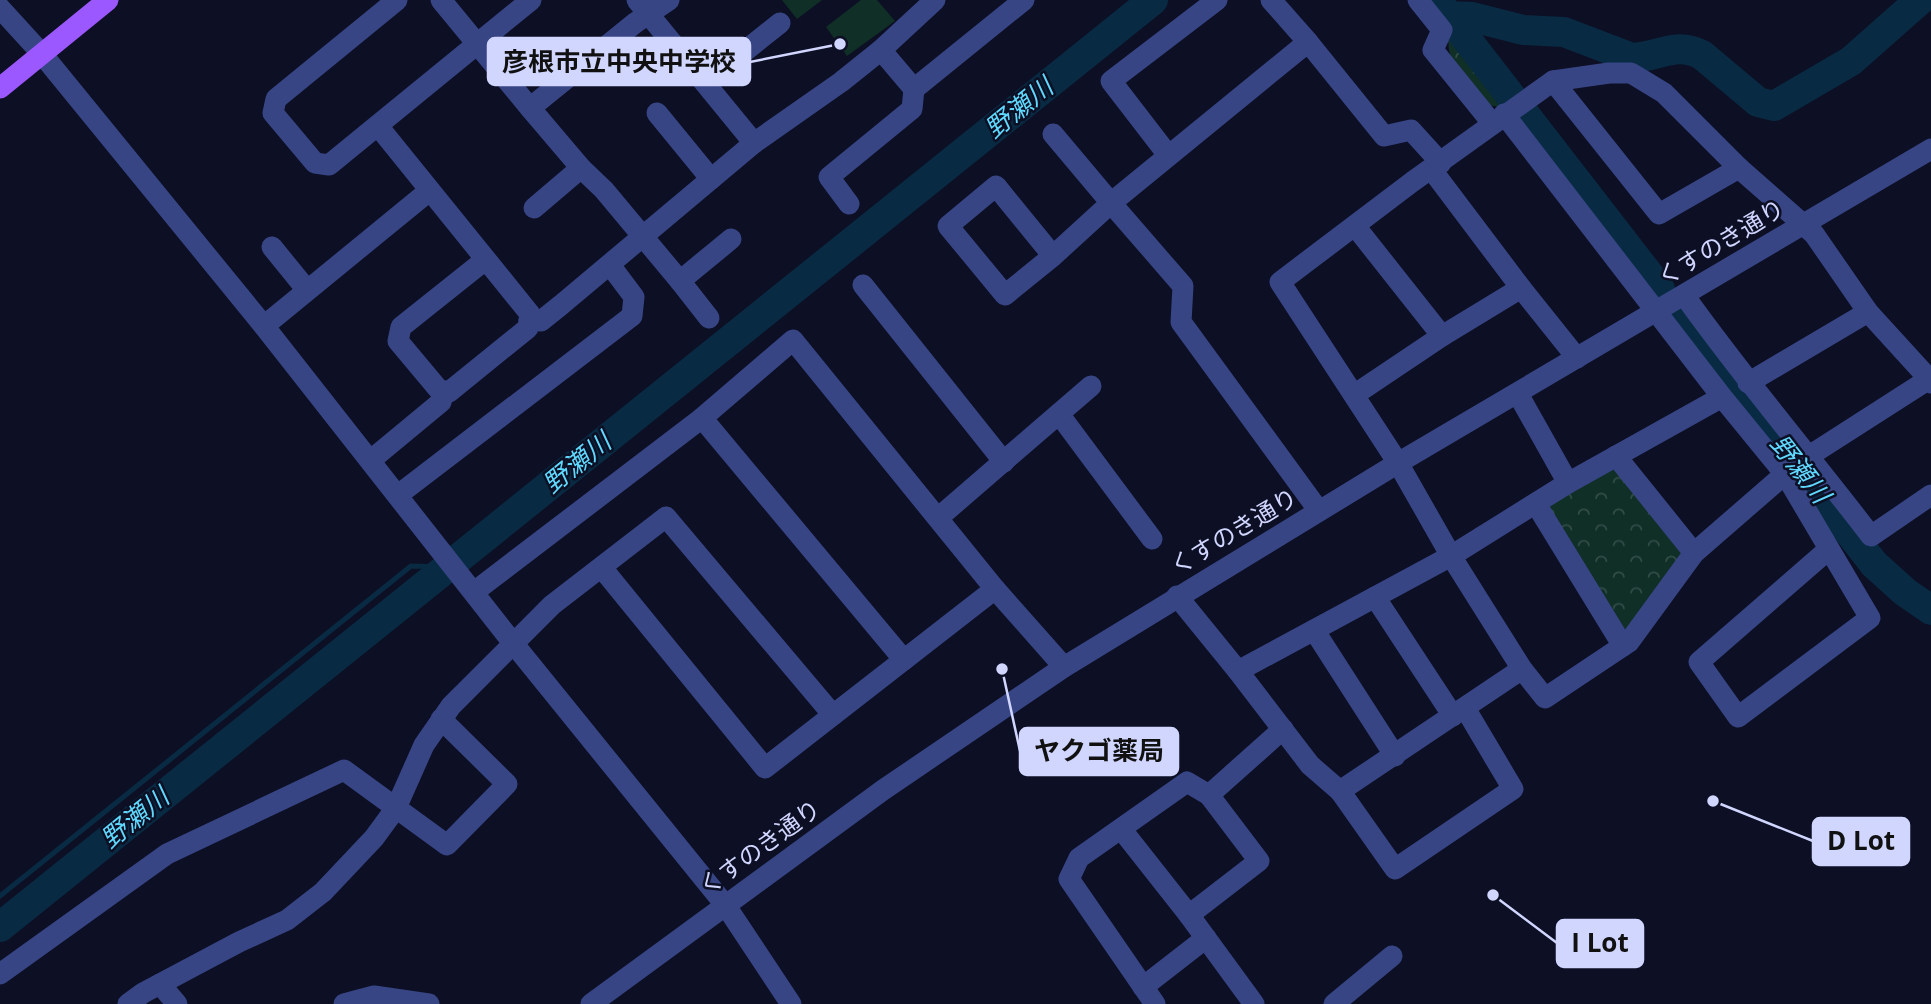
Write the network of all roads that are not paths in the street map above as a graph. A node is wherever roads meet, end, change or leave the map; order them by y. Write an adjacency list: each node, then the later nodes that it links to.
1 (108, 0): 17 (main road)
2 (397, 0): 25 (street)
3 (441, 0): 15 (street)
4 (531, 0): 15 (street)
5 (669, 0): 11 (street)
6 (935, 0): 16 (street)
7 (1024, 0): 21 (street)
8 (1217, 0): 29 (street)
9 (1271, 0): 14 (street)
10 (1418, 0): 23 (street)
11 (643, 7): 19 (street); 22 (street)
12 (0, 8): 17 (street)
13 (780, 23): 19 (street)
14 (1308, 42): 29 (street); 30 (street)
15 (477, 44): 22 (street); 25 (street)
16 (881, 50): 21 (street); 27 (street)
17 (42, 54): 20 (main road); 55 (street)
18 (1553, 81): 23 (street); 32 (street); 32 (street)
19 (705, 83): 27 (street)
20 (0, 88)
21 (914, 89): 36 (street)
22 (530, 108): 31 (street)
23 (1507, 112): 30 (street); 51 (street)
24 (657, 113): 33 (street)
25 (378, 126): 34 (street)
26 (1053, 134): 35 (street)
27 (754, 143): 33 (street)
28 (1931, 149): 38 (street, くすのき通り)
29 (1168, 155): 35 (street)
30 (1436, 166): 39 (street); 48 (street)
31 (581, 168): 37 (street); 40 (street)
32 (1739, 168): 38 (street)
33 (711, 178): 40 (street)
34 (429, 191): 44 (street); 49 (street)
35 (1111, 202): 43 (street); 76 (street)
36 (849, 204)
37 (534, 208)
38 (1803, 225): 50 (street, くすのき通り); 52 (street)
39 (1355, 226): 56 (street); 63 (street)
40 (642, 235): 45 (street); 46 (street)
41 (731, 239): 46 (street)
42 (272, 247): 49 (street)
43 (1053, 256): 43 (street)
44 (485, 260): 54 (street); 61 (street)
45 (610, 265): 54 (street); 73 (street)
46 (680, 281): 53 (street)
47 (863, 285): 69 (street)
48 (1521, 288): 56 (street); 57 (street)
49 (307, 290): 55 (street)
50 (1684, 295): 51 (street, くすのき通り); 59 (street)
51 (1657, 312): 57 (street, くすのき通り); 64 (street)
52 (1868, 312): 58 (street); 59 (street)
53 (709, 318)
54 (529, 320): 61 (street)
55 (264, 326): 68 (street)
56 (1442, 336): 63 (street)
57 (1577, 358): 62 (street, くすのき通り)
58 (1930, 381): 71 (street)
59 (1748, 383): 71 (street)
60 (1091, 386): 65 (street)
61 (444, 391): 68 (street)
62 (1518, 394): 70 (street, くすのき通り); 72 (street)
63 (1354, 395): 70 (street)
64 (1722, 397): 67 (street); 71 (street)
65 (1059, 414): 69 (street); 78 (street)
66 (702, 418): 77 (street); 83 (street); 90 (street)
67 (1616, 456): 72 (street); 80 (street)
68 (371, 460): 73 (street)
69 (1004, 462): 77 (street)
70 (1398, 463): 76 (street, くすのき通り); 81 (street)
71 (1797, 465): 74 (street); 79 (street); 80 (street)
72 (1568, 482): 75 (street)
73 (398, 495): 83 (street)
74 (1931, 495)
75 (1535, 504): 81 (street); 89 (street)
76 (1319, 511): 85 (street, くすのき通り)
77 (938, 518): 84 (street)
78 (1152, 539)
79 (1829, 549): 79 (street)
80 (1695, 553): 89 (street)
81 (1451, 556): 86 (street); 92 (street)
82 (602, 568): 88 (street); 95 (street); 95 (street)
83 (469, 586): 88 (street)
84 (995, 589): 90 (street); 91 (street)
85 (1177, 596): 91 (street, くすのき通り); 93 (street)
86 (1375, 597): 87 (street); 94 (street)
87 (1314, 630): 93 (street); 98 (street)
88 (513, 643): 96 (street); 103 (street)
89 (1623, 646): 92 (street)
90 (904, 660): 95 (street)
91 (1064, 667): 103 (street, くすのき通り)
92 (1522, 669): 94 (street)
93 (1238, 671): 97 (street)
94 (1459, 712): 98 (street); 99 (street)
95 (833, 715)
96 (441, 719): 101 (street); 101 (street)
97 (1283, 729): 99 (street); 100 (street)
98 (1395, 756): 99 (street)
99 (1340, 791)
100 (1209, 794): 102 (street); 104 (street)
101 (396, 808): 107 (street); 108 (street)
102 (1122, 830): 104 (street); 109 (street)
103 (726, 906): 114 (street, くすのき通り); 115 (street)
104 (1189, 915): 105 (street)
105 (1206, 938): 109 (street); 116 (street)
106 (1392, 956): 117 (street)
107 (0, 974)
108 (160, 984): 110 (street); 111 (street)
109 (1149, 995)
110 (128, 1004)
111 (177, 1004)
112 (344, 1004): 113 (street)
113 (425, 1004)
114 (592, 1004)
115 (791, 1004)
116 (1255, 1004)
117 (1334, 1004)

